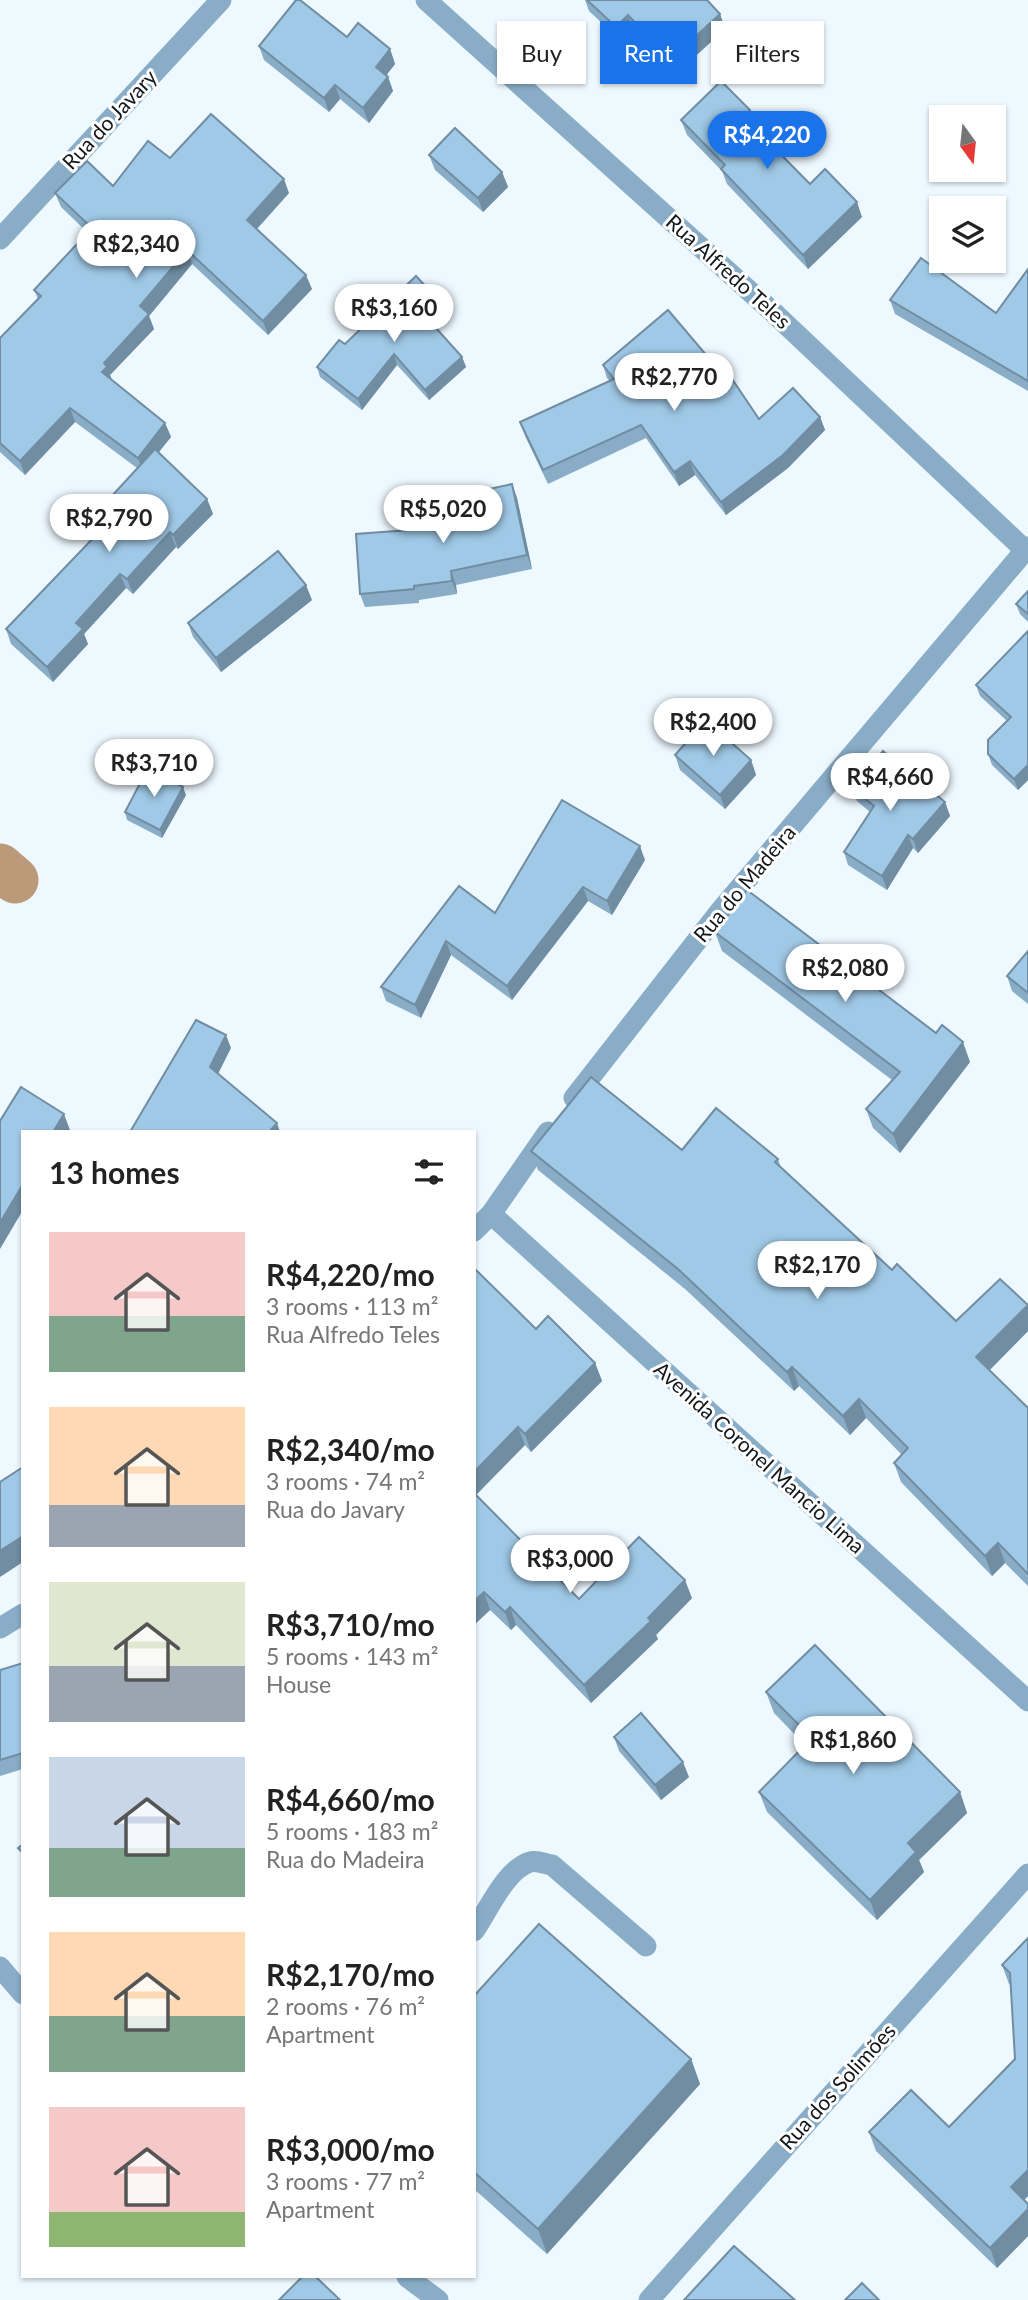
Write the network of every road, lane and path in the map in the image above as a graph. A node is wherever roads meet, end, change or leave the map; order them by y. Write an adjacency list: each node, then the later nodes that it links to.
1 (221, 0): 3 (street, Rua do Javary)
2 (426, 0): 4 (street, Rua Alfredo Teles)
3 (0, 239)
4 (1027, 549): 5 (street, Rua do Madeira)
5 (491, 1214): 6 (street, Rua do Madeira); 9 (street, Avenida Coronel Mancio Lima)
6 (476, 1229)
7 (21, 1615): 8 (street)
8 (0, 1628)
9 (1028, 1701)
10 (1028, 1874): 17 (street, Rua dos Solimões)
11 (476, 1928): 12 (street)
12 (646, 1946)
13 (0, 1967): 14 (street)
14 (21, 1992)
15 (408, 2278): 16 (street)
16 (438, 2300)
17 (649, 2300)

